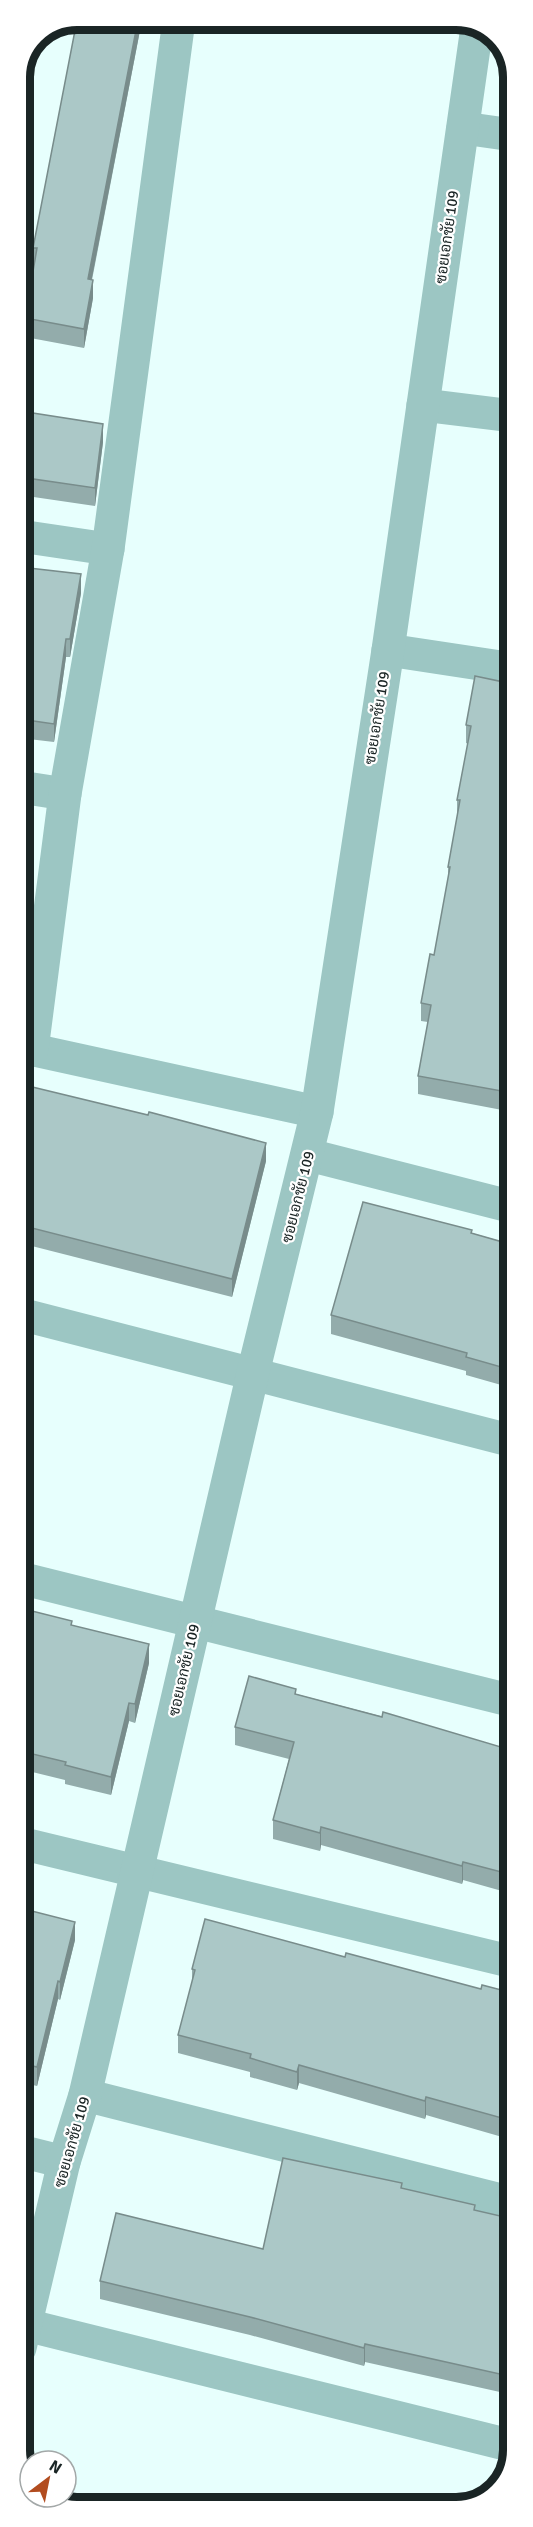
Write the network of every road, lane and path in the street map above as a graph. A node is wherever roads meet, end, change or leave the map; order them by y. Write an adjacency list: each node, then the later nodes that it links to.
1 (178, 30): 8 (street)
2 (476, 35): 3 (street, ซอยเอกชัย 109)
3 (463, 129): 4 (street); 5 (street, ซอยเอกชัย 109)
4 (503, 134)
5 (423, 405): 6 (street); 9 (street, ซอยเอกชัย 109)
6 (503, 415)
7 (30, 537): 8 (street)
8 (108, 549): 12 (street)
9 (388, 650): 10 (street); 15 (street, ซอยเอกชัย 109)
10 (503, 667)
11 (30, 789): 12 (street)
12 (64, 794): 13 (street)
13 (30, 1022)
14 (30, 1050): 15 (street)
15 (317, 1112): 16 (street, ซอยเอกชัย 109)
16 (309, 1155): 17 (street); 19 (street, ซอยเอกชัย 109)
17 (503, 1204)
18 (30, 1317): 19 (street)
19 (253, 1373): 20 (street); 22 (street, ซอยเอกชัย 109)
20 (503, 1438)
21 (30, 1580): 22 (street)
22 (196, 1622): 23 (street); 25 (street, ซอยเอกชัย 109)
23 (503, 1699)
24 (30, 1845): 25 (street)
25 (136, 1871): 26 (street); 27 (street, ซอยเอกชัย 109)
26 (503, 1960)
27 (85, 2095): 29 (street, ซอยเอกชัย 109); 30 (street)
28 (30, 2154): 29 (street)
29 (64, 2162): 31 (street, ซอยเอกชัย 109)
30 (503, 2200)
31 (30, 2307)
32 (30, 2339): 33 (street)
33 (503, 2444)

